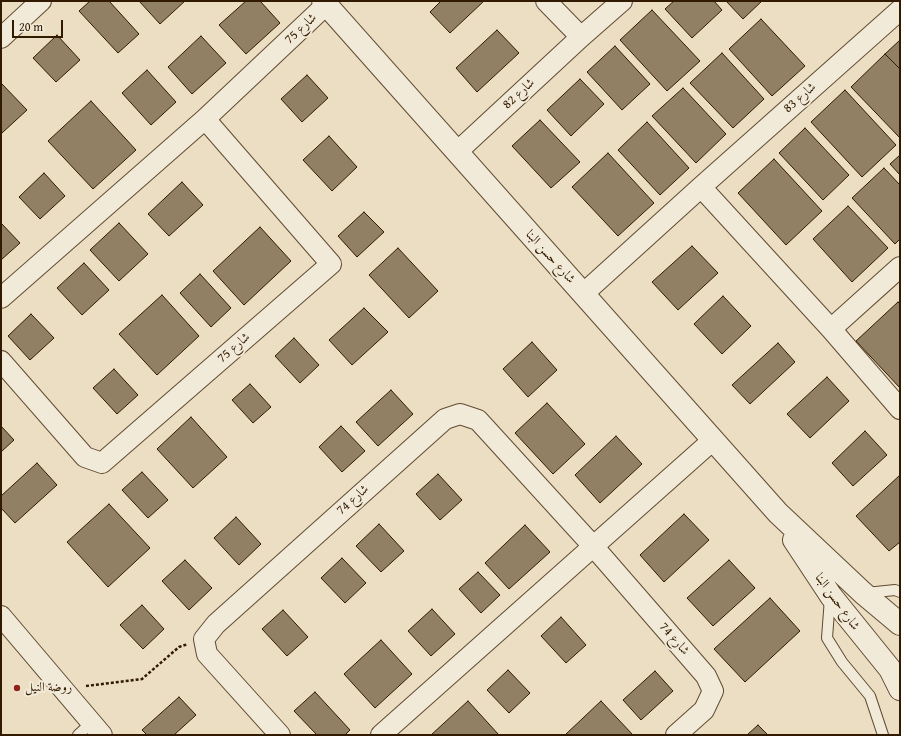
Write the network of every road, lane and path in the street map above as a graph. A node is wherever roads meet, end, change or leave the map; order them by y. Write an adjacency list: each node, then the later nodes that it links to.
1 (41, 1): 7 (street)
2 (546, 1): 6 (street)
3 (622, 1): 6 (street, شارع 82)
4 (325, 3): 8 (street, شارع 75); 9 (street, شارع حسن البنا)
5 (900, 10): 10 (street, شارع 83)
6 (581, 37): 9 (street, شارع 82)
7 (1, 38)
8 (205, 119): 13 (street, شارع 75); 15 (street, شارع 75)
9 (457, 152): 12 (street, شارع حسن البنا)
10 (701, 187): 12 (street, شارع 83); 14 (street)
11 (900, 267): 14 (street)
12 (583, 294): 17 (street, شارع حسن البنا)
13 (1, 298)
14 (831, 329): 16 (street)
15 (1, 361)
16 (900, 409)
17 (713, 440): 18 (street, شارع حسن البنا); 19 (street)
18 (778, 513): 21 (street, شارع حسن البنا); 22 (street, شارع حسن البنا)
19 (593, 546): 25 (street, شارع 74); 30 (street); 31 (street, شارع 74)
20 (900, 592): 21 (lane)
21 (863, 593): 24 (street, شارع حسن البنا)
22 (831, 596): 27 (street, شارع حسن البنا); 32 (lane)
23 (1, 616): 26 (street)
24 (900, 624)
25 (204, 639): 26 (path); 29 (street)
26 (63, 689): 28 (street)
27 (900, 689)
28 (91, 731)
29 (280, 735)
30 (381, 735)
31 (676, 735)
32 (883, 735)

